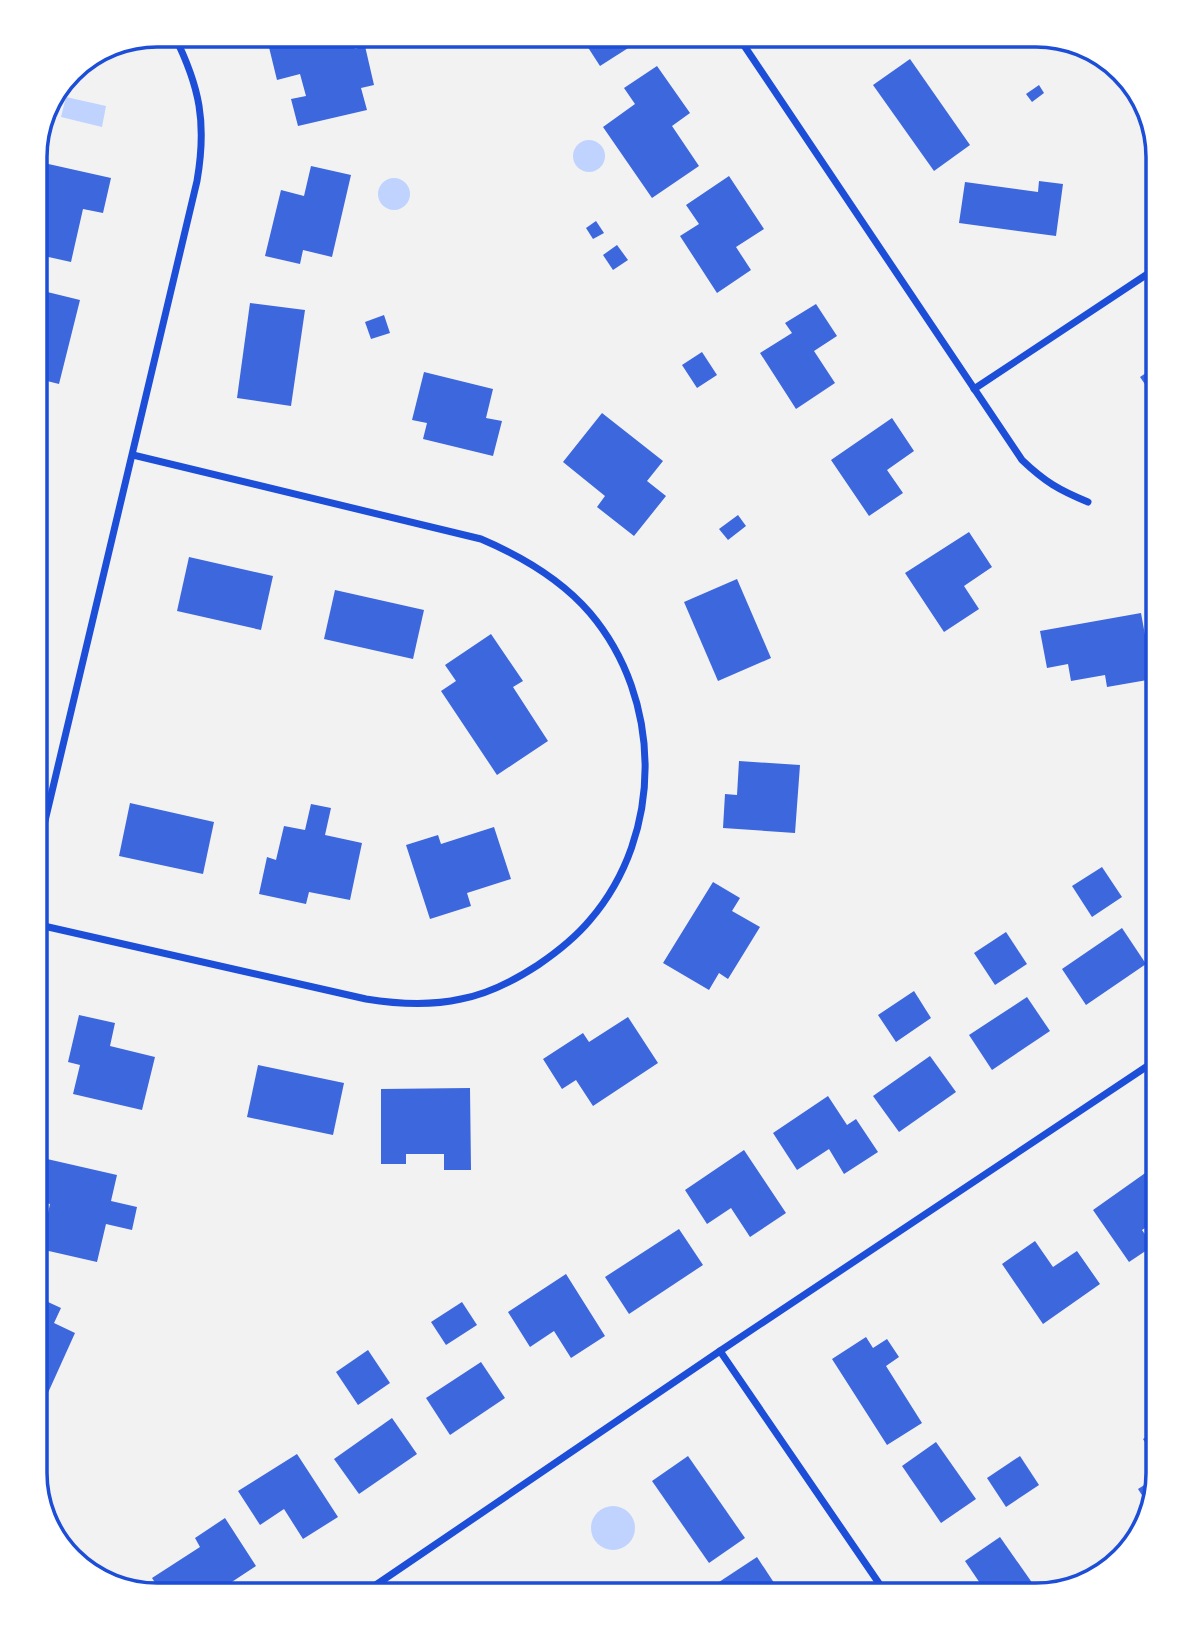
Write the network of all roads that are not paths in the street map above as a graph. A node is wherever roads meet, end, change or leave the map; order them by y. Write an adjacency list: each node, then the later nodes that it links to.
1 (180, 47): 5 (street)
2 (745, 47): 4 (street)
3 (1146, 275): 4 (street)
4 (974, 389): 6 (street)
5 (133, 455): 7 (street); 8 (street)
6 (1088, 502)
7 (47, 813)
8 (47, 927)
9 (1146, 1067): 10 (street)
10 (720, 1350): 11 (street); 12 (street)
11 (379, 1583)
12 (879, 1583)

